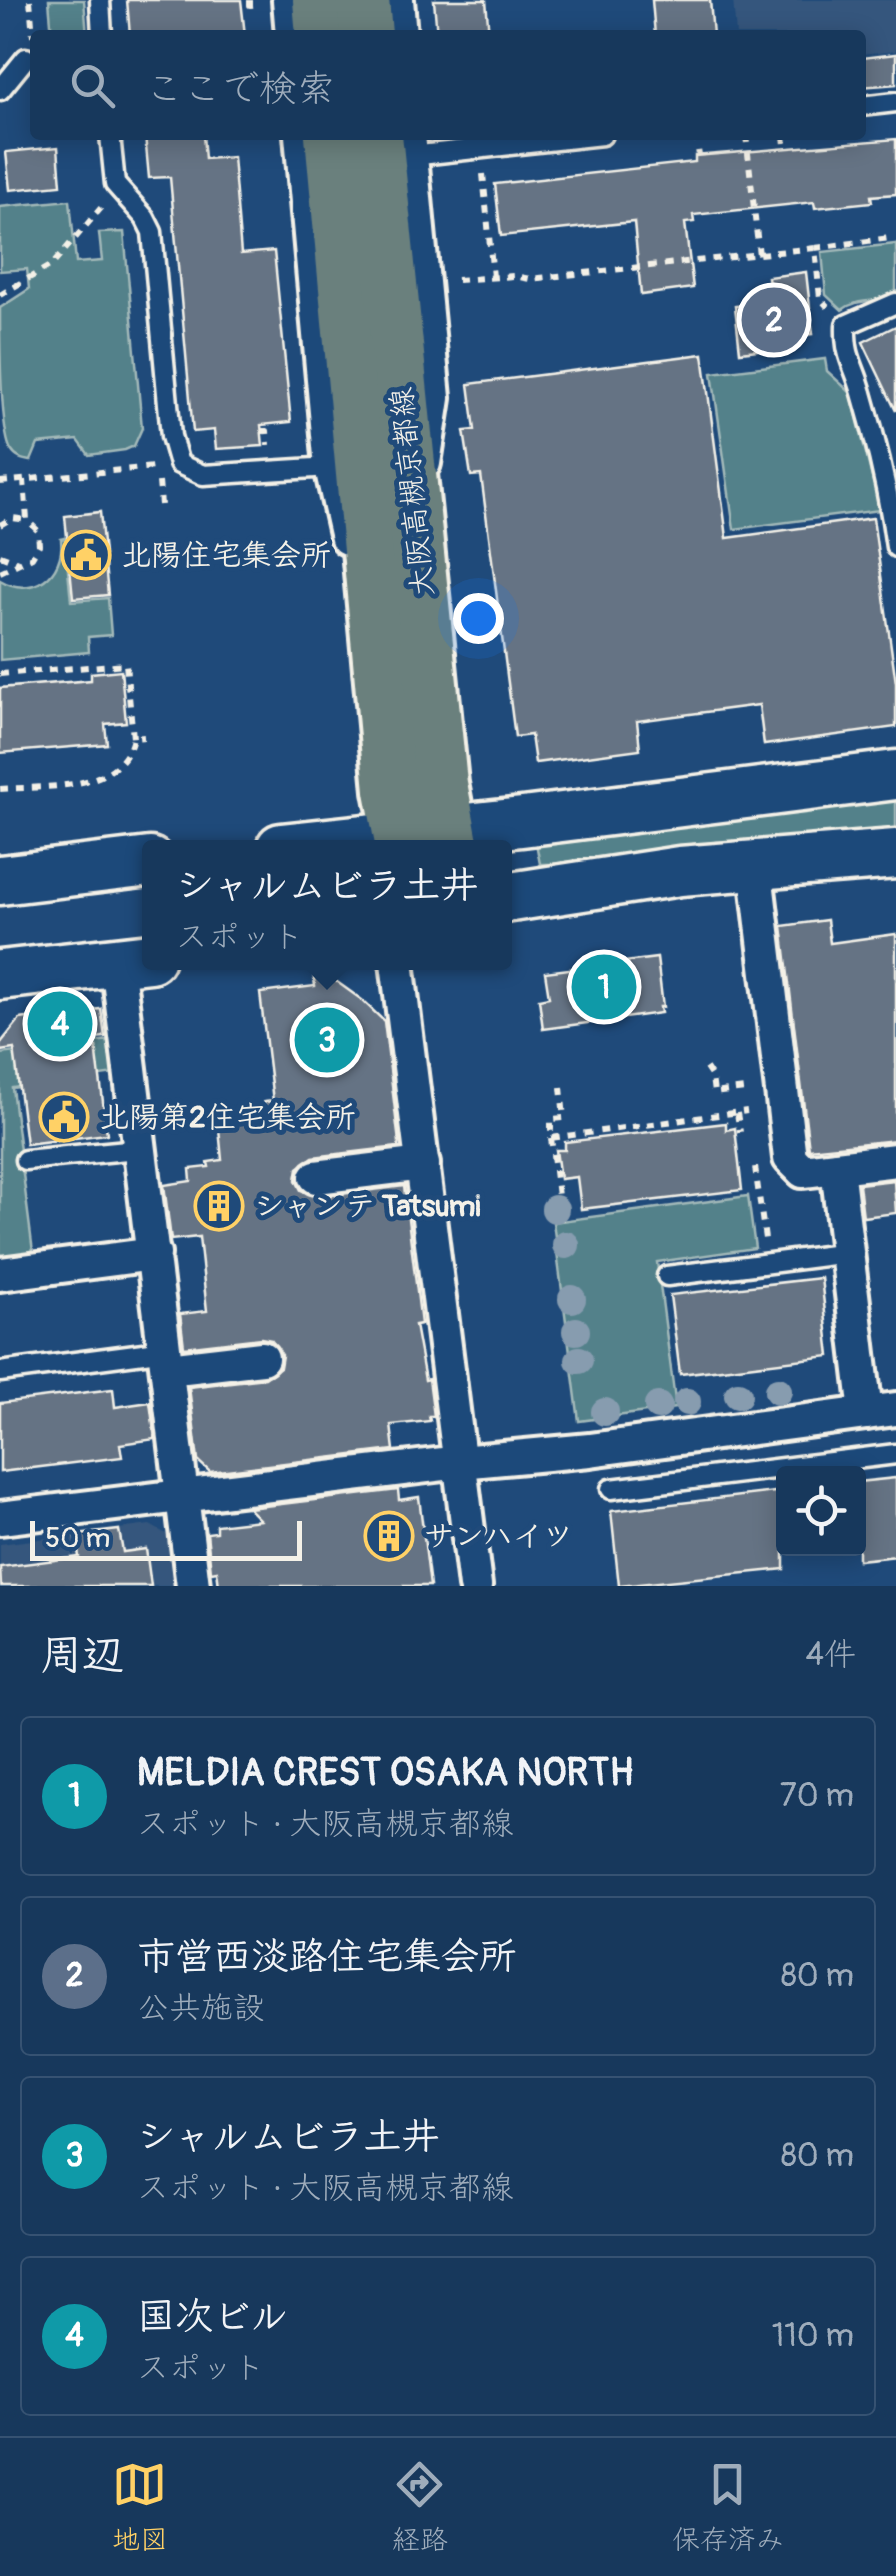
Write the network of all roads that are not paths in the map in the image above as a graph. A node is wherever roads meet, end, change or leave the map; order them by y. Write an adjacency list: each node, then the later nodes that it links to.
1 (100, 0): 6 (lane)
2 (289, 0): 7 (street)
3 (319, 0): 8 (main road)
4 (362, 0): 9 (main road)
5 (397, 0): 10 (street)
6 (102, 30)
7 (292, 30)
8 (322, 30)
9 (365, 30)
10 (400, 30)
11 (26, 58): 12 (lane)
12 (0, 90)
13 (896, 102): 14 (lane)
14 (866, 105)
15 (110, 140): 21 (lane)
16 (302, 140): 21 (street)
17 (331, 140): 23 (main road, 大阪高槻京都線)
18 (555, 140): 19 (lane)
19 (398, 142): 25 (main road, 大阪高槻京都線)
20 (896, 303): 22 (lane)
21 (331, 467): 23 (street)
22 (896, 547)
23 (382, 698): 25 (main road, 大阪高槻京都線)
24 (896, 775): 25 (street)
25 (425, 840)
26 (896, 854): 28 (street)
27 (142, 863): 29 (street)
28 (756, 864): 30 (street); 38 (street)
29 (0, 880)
30 (512, 897)
31 (133, 960): 33 (street); 41 (street)
32 (397, 970): 37 (street)
33 (0, 975)
34 (127, 1150): 35 (lane)
35 (24, 1160)
36 (896, 1160): 38 (street)
37 (424, 1164): 39 (street); 49 (street)
38 (837, 1167): 40 (street)
39 (316, 1177)
40 (848, 1253): 43 (lane); 47 (street)
41 (154, 1254): 42 (street); 45 (street)
42 (0, 1274)
43 (667, 1276)
44 (262, 1358): 45 (street)
45 (167, 1360): 46 (lane); 51 (street)
46 (0, 1372)
47 (881, 1411): 49 (street)
48 (896, 1454): 50 (lane)
49 (460, 1462): 51 (street); 54 (street)
50 (610, 1488)
51 (182, 1496): 52 (street); 53 (street)
52 (0, 1518)
53 (193, 1586)
54 (475, 1586)

